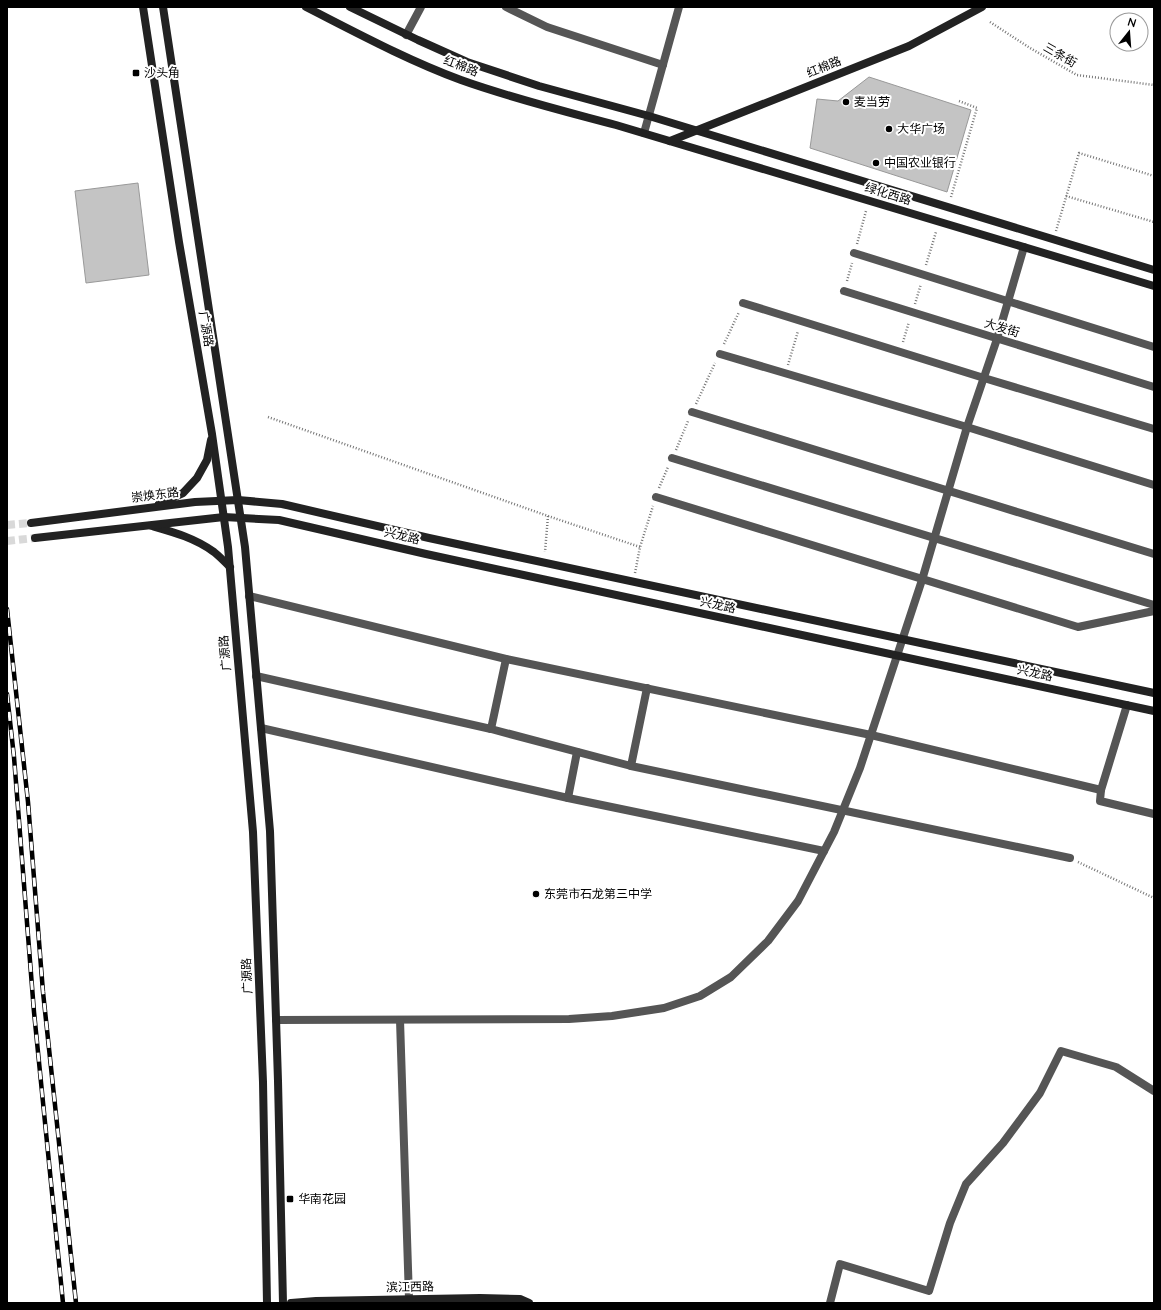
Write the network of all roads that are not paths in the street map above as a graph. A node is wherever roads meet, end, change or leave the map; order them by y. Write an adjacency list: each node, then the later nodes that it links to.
1 (143, 7): 32 (main road, 广源路)
2 (163, 7): 38 (main road, 广源路)
3 (306, 7): 13 (main road, 红棉路)
4 (350, 7): 9 (main road, 红棉路)
5 (421, 7): 9 (street)
6 (506, 7): 10 (street)
7 (679, 7): 10 (street)
8 (982, 7): 14 (main road, 红棉路)
9 (406, 35): 11 (main road, 红棉路)
10 (663, 65): 12 (street)
11 (621, 108): 12 (main road, 绿化西路)
12 (649, 116): 14 (main road, 绿化西路); 15 (street)
13 (616, 125): 15 (main road, 绿化西路)
14 (697, 131): 16 (main road, 红棉路); 19 (main road, 绿化西路)
15 (644, 134): 16 (main road, 绿化西路)
16 (670, 141): 17 (main road, 绿化西路)
17 (1024, 247): 20 (main road, 绿化西路); 22 (street)
18 (854, 253): 22 (street)
19 (1154, 270)
20 (1154, 286)
21 (844, 291): 24 (street, 大发街)
22 (1009, 301): 24 (street); 25 (street)
23 (743, 303): 27 (street)
24 (997, 339): 27 (street); 28 (street, 大发街)
25 (1154, 347)
26 (720, 354): 30 (street)
27 (984, 378): 30 (street); 31 (street)
28 (1154, 387)
29 (692, 412): 35 (street)
30 (968, 427): 34 (street); 35 (street)
31 (1154, 429)
32 (212, 434): 37 (main road, 广源路); 40 (main road)
33 (672, 458): 46 (street)
34 (1154, 485)
35 (948, 491): 46 (street); 47 (street)
36 (656, 497): 49 (street)
37 (222, 500): 38 (main road, 崇焕东路); 40 (main road, 崇焕东路); 41 (main road, 广源路)
38 (238, 500): 39 (main road, 崇焕东路); 42 (main road, 广源路)
39 (282, 504): 53 (main road, 兴龙路)
40 (151, 508): 43 (main road, 崇焕东路)
41 (224, 516): 42 (main road); 44 (main road); 48 (main road, 广源路)
42 (241, 517): 50 (main road, 广源路); 54 (main road, 兴龙路)
43 (31, 523)
44 (148, 525): 45 (main road); 48 (main road)
45 (35, 538)
46 (934, 538): 49 (street); 51 (street)
47 (1154, 554)
48 (230, 567): 76 (main road, 广源路)
49 (922, 580): 52 (street); 53 (street)
50 (249, 596): 55 (street); 56 (main road, 广源路)
51 (1154, 605)
52 (1154, 611)
53 (901, 639): 54 (street); 58 (main road, 兴龙路)
54 (896, 656): 59 (main road, 兴龙路); 63 (street)
55 (506, 658): 57 (street); 62 (street)
56 (256, 676): 61 (main road, 广源路); 62 (street)
57 (647, 688): 63 (street); 65 (street)
58 (1154, 693)
59 (1127, 705): 60 (main road, 兴龙路); 66 (street)
60 (1154, 710)
61 (261, 728): 67 (street); 72 (main road, 广源路)
62 (490, 729): 64 (street)
63 (871, 735): 66 (street); 68 (street)
64 (577, 752): 65 (street); 67 (street)
65 (631, 766): 68 (street)
66 (1101, 790): 69 (street)
67 (568, 798): 70 (street)
68 (843, 810): 70 (street); 71 (street)
69 (1154, 814)
70 (824, 851): 73 (street)
71 (1070, 858)
72 (276, 1020): 73 (street); 77 (main road, 广源路)
73 (400, 1020): 75 (street)
74 (1154, 1092): 80 (street)
75 (409, 1299): 78 (main road, 滨江西路); 79 (main road, 滨江西路)
76 (267, 1303)
77 (283, 1303)
78 (291, 1303)
79 (529, 1303)
80 (830, 1303)

